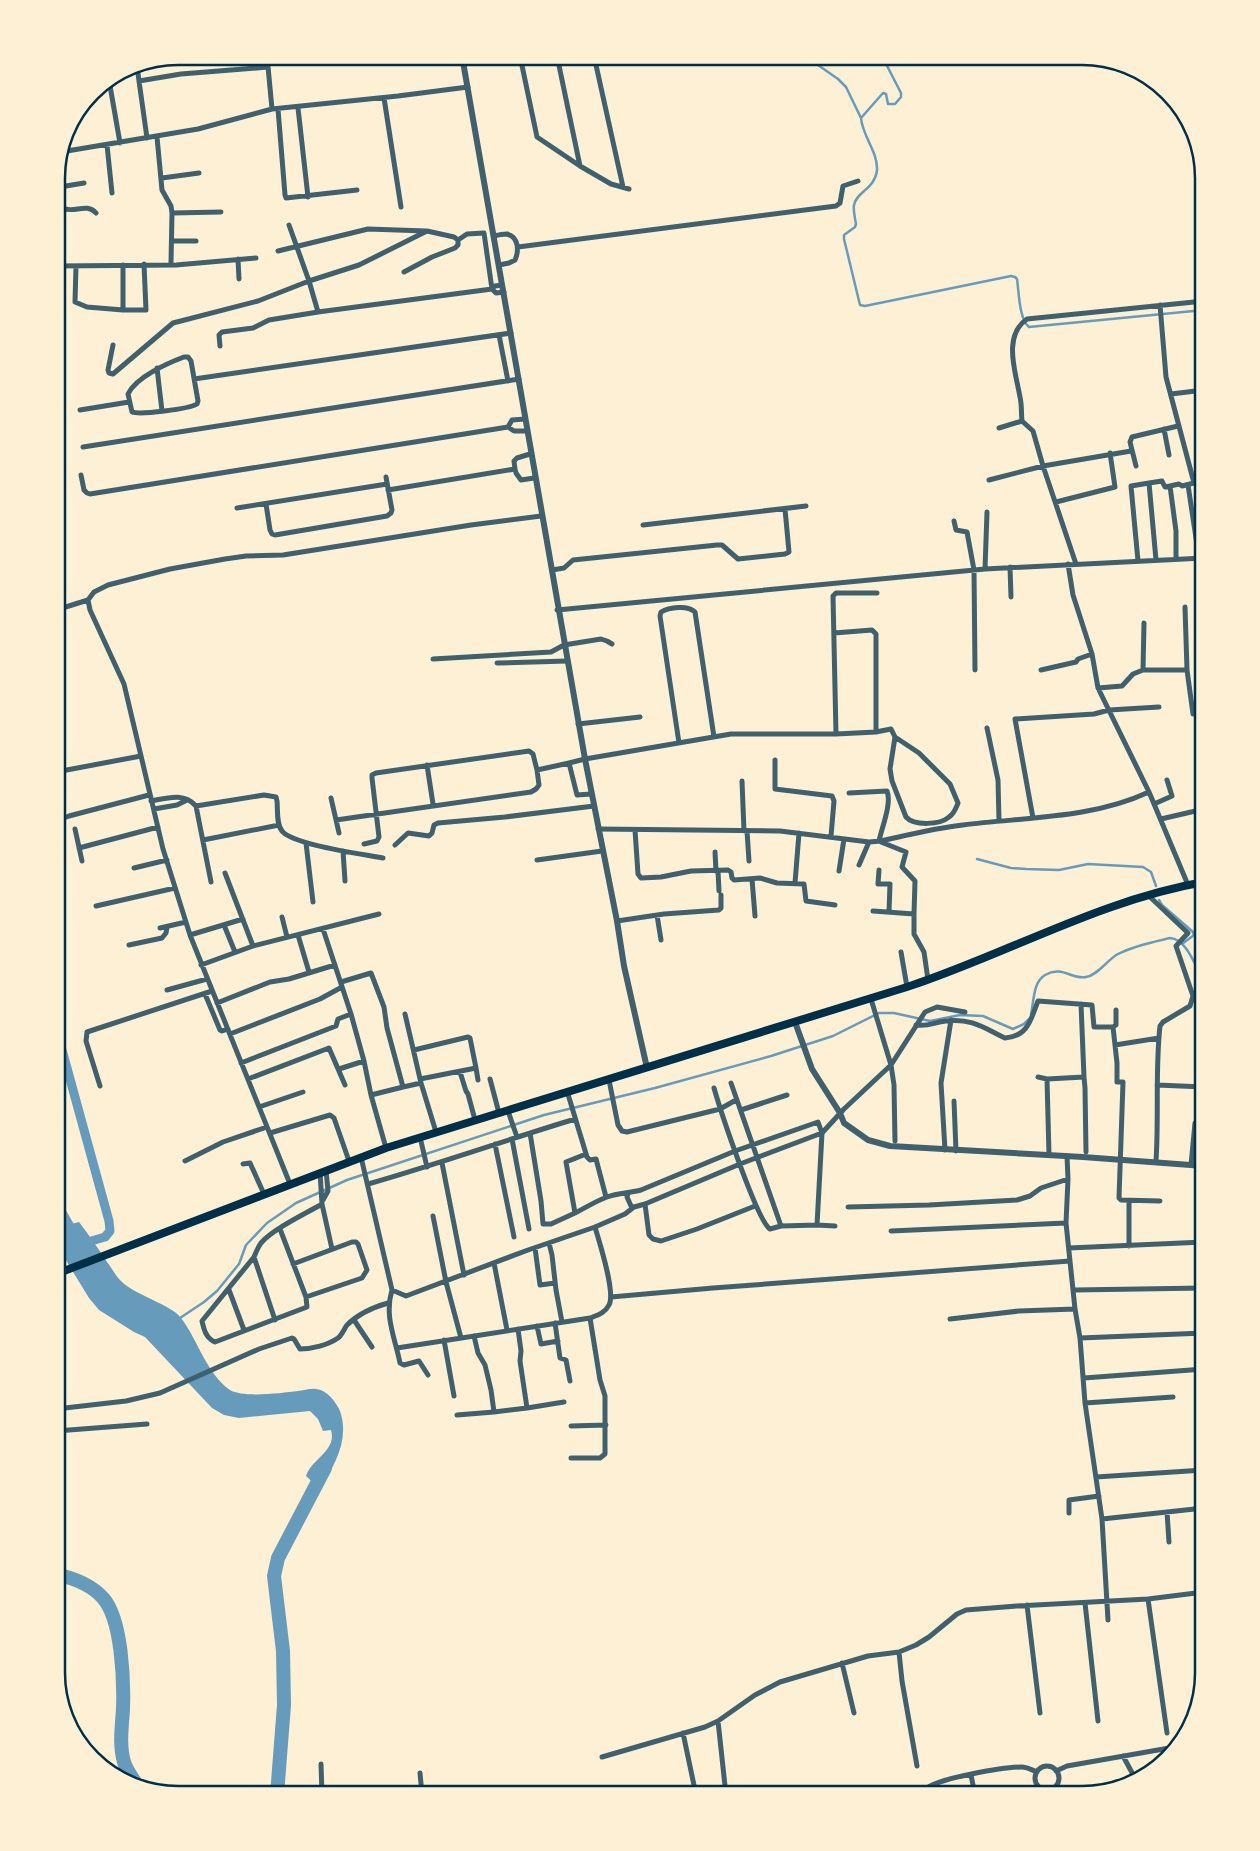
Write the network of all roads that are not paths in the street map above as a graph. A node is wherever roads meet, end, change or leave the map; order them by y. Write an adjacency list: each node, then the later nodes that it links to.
1 (464, 65): 8 (street)
2 (522, 65): 18 (street)
3 (559, 65): 18 (street)
4 (596, 65): 24 (street)
5 (268, 67): 7 (street); 12 (street)
6 (138, 73): 7 (street)
7 (139, 81): 14 (street)
8 (468, 86): 10 (street); 37 (street)
9 (111, 87): 15 (street)
10 (384, 98): 11 (street); 29 (street)
11 (298, 108): 12 (street); 28 (street)
12 (275, 109): 13 (street); 28 (street)
13 (157, 137): 14 (street); 20 (street)
14 (147, 138): 15 (street)
15 (120, 143): 16 (street)
16 (106, 145): 17 (street); 27 (street)
17 (68, 150)
18 (580, 166): 24 (street)
19 (199, 173): 20 (street)
20 (162, 178): 33 (street)
21 (858, 181): 42 (street)
22 (84, 183): 23 (street)
23 (65, 186)
24 (622, 187): 25 (street)
25 (629, 189)
26 (357, 190): 28 (street)
27 (112, 193)
28 (308, 197)
29 (401, 207)
30 (65, 210): 32 (street)
31 (221, 212): 33 (street)
32 (96, 213)
33 (172, 213): 39 (street)
34 (289, 225): 41 (street)
35 (427, 231): 38 (street); 41 (street); 54 (street)
36 (484, 233): 37 (street); 38 (street); 56 (street)
37 (493, 234): 42 (street); 49 (street)
38 (458, 240): 52 (street)
39 (172, 241): 40 (street); 46 (street)
40 (196, 241)
41 (297, 247): 43 (street); 54 (street)
42 (518, 247): 49 (street)
43 (278, 251)
44 (256, 258): 45 (street)
45 (238, 259): 46 (street); 53 (street)
46 (171, 263): 47 (street)
47 (144, 264): 48 (street); 60 (street)
48 (122, 265): 51 (street); 60 (street)
49 (499, 265): 55 (street)
50 (65, 266): 51 (street)
51 (76, 266): 60 (street)
52 (404, 272)
53 (239, 279)
54 (309, 281): 61 (street); 64 (street)
55 (502, 285): 56 (street); 57 (street)
56 (492, 289): 57 (street); 61 (street)
57 (504, 292): 62 (street)
58 (1195, 302): 59 (street)
59 (1160, 305): 71 (street); 76 (street)
60 (123, 310)
61 (318, 312): 65 (street)
62 (511, 333): 63 (street); 68 (street)
63 (499, 335): 67 (street); 69 (street)
64 (113, 345)
65 (220, 346)
66 (157, 368): 67 (street); 72 (street); 74 (street)
67 (194, 379): 74 (street)
68 (519, 379): 69 (street); 75 (street)
69 (508, 381): 82 (street)
70 (1195, 391): 71 (street)
71 (1171, 394): 78 (street)
72 (129, 402): 73 (street); 74 (street)
73 (80, 410)
74 (162, 411)
75 (525, 419): 77 (street); 81 (street)
76 (1022, 421): 79 (street); 87 (street)
77 (508, 426): 81 (street); 90 (street)
78 (1178, 426): 80 (street); 94 (street)
79 (999, 428)
80 (1164, 429): 83 (street); 86 (street)
81 (526, 431): 85 (street)
82 (83, 447)
83 (1132, 451): 84 (street); 88 (street)
84 (1110, 453): 87 (street); 99 (street)
85 (530, 454): 89 (street); 92 (street)
86 (1169, 455)
87 (1043, 466): 93 (street); 99 (street)
88 (1136, 466)
89 (515, 469): 92 (street); 98 (street)
90 (81, 474)
91 (386, 477): 98 (street)
92 (534, 478): 105 (street)
93 (989, 480)
94 (1194, 482): 96 (street)
95 (1149, 483): 97 (street); 111 (street); 112 (street)
96 (1188, 485): 97 (street); 107 (street)
97 (1170, 486): 110 (street)
98 (388, 487): 100 (street); 100 (street)
99 (1056, 502): 114 (street)
100 (266, 504): 102 (street)
101 (806, 506): 103 (street)
102 (237, 508)
103 (785, 508): 108 (street); 117 (street)
104 (987, 512): 116 (street)
105 (541, 516): 117 (street); 121 (street)
106 (954, 521): 118 (street)
107 (1195, 524)
108 (643, 525)
109 (1195, 558): 110 (street)
110 (1176, 559): 111 (street)
111 (1156, 560): 112 (street)
112 (1138, 561): 114 (street)
113 (1068, 564): 114 (street); 115 (street); 129 (street)
114 (1076, 564)
115 (1010, 567): 116 (street); 120 (street)
116 (985, 569): 118 (street)
117 (552, 570): 124 (street)
118 (974, 570): 124 (street); 133 (street)
119 (877, 593): 126 (street)
120 (1011, 597)
121 (88, 600): 122 (street); 149 (street)
122 (65, 607)
123 (1186, 607): 136 (street)
124 (557, 610): 128 (street)
125 (1144, 623): 135 (street)
126 (834, 633): 144 (street); 145 (street)
127 (612, 644): 128 (street)
128 (564, 645): 130 (street); 131 (street)
129 (1092, 654): 134 (street); 137 (street)
130 (433, 659)
131 (567, 661): 132 (street); 142 (street)
132 (497, 663)
133 (975, 670)
134 (1041, 670)
135 (1143, 670): 136 (street); 137 (street)
136 (1187, 670): 140 (street)
137 (1098, 688): 139 (street)
138 (1159, 707): 139 (street)
139 (1108, 710): 159 (street); 173 (street)
140 (1193, 714)
141 (640, 716): 142 (street)
142 (578, 724): 150 (street)
143 (986, 728): 176 (street)
144 (876, 732): 145 (street); 147 (street)
145 (836, 734): 146 (street)
146 (714, 737): 148 (street); 148 (street)
147 (895, 737): 147 (street)
148 (679, 743): 150 (street)
149 (141, 756): 154 (street); 161 (street)
150 (584, 759): 152 (street); 160 (street)
151 (775, 760): 185 (street)
152 (569, 763): 155 (street); 160 (street)
153 (427, 765): 155 (street); 165 (street); 171 (street)
154 (65, 770)
155 (537, 770): 165 (street)
156 (1167, 780): 166 (street)
157 (742, 781): 182 (street)
158 (849, 792): 188 (street)
159 (1149, 792): 166 (street); 173 (street)
160 (591, 794): 168 (street)
161 (149, 795): 164 (street); 172 (street)
162 (331, 798): 175 (street)
163 (187, 800): 164 (street); 167 (street); 169 (street)
164 (152, 801): 169 (street)
165 (433, 804): 171 (street)
166 (1154, 804): 174 (street)
167 (196, 806): 177 (street); 187 (street)
168 (594, 806): 180 (street); 192 (street)
169 (154, 809): 178 (street)
170 (1195, 811): 174 (street)
171 (377, 814): 175 (street); 191 (street)
172 (65, 818)
173 (1033, 818): 176 (street)
174 (1161, 819): 213 (street)
175 (336, 820): 183 (street)
176 (999, 821): 188 (street)
177 (279, 825): 187 (street); 190 (street)
178 (158, 827): 193 (street); 198 (street)
179 (75, 830): 193 (street)
180 (598, 830): 181 (street); 195 (street)
181 (635, 830): 182 (street); 204 (street)
182 (746, 831): 184 (street); 200 (street)
183 (339, 833)
184 (799, 833): 185 (street); 211 (street)
185 (831, 836): 186 (street)
186 (844, 839): 189 (street); 206 (street)
187 (203, 840): 210 (street)
188 (880, 841): 189 (street); 222 (street)
189 (869, 842): 202 (street)
190 (306, 843): 194 (street); 216 (street)
191 (364, 844)
192 (395, 845)
193 (79, 848): 201 (street)
194 (342, 851): 197 (street); 209 (street)
195 (602, 851): 199 (street); 227 (street)
196 (715, 852): 204 (street)
197 (383, 858)
198 (167, 860): 203 (street); 214 (street)
199 (537, 860)
200 (749, 861)
201 (82, 862)
202 (859, 865)
203 (134, 868)
204 (717, 870): 208 (street); 223 (street)
205 (879, 870): 220 (street)
206 (839, 871)
207 (226, 873): 226 (street)
208 (752, 878): 211 (street); 224 (street)
209 (345, 881)
210 (211, 882)
211 (795, 883): 217 (street)
212 (1195, 884): 213 (main road)
213 (1188, 885): 215 (main road)
214 (175, 888): 218 (street); 228 (street)
215 (1148, 896): 245 (main road); 263 (street)
216 (313, 902)
217 (835, 905)
218 (96, 906)
219 (873, 911): 220 (street)
220 (889, 912): 222 (street)
221 (379, 914): 232 (street)
222 (914, 914): 245 (street)
223 (657, 915): 227 (street); 236 (street)
224 (756, 916)
225 (282, 917): 235 (street)
226 (243, 919): 229 (street); 238 (street)
227 (617, 921): 270 (street)
228 (186, 922): 230 (street); 233 (street)
229 (224, 925): 233 (street); 239 (street)
230 (167, 926): 231 (street); 237 (street)
231 (160, 928)
232 (323, 929): 234 (street); 242 (street)
233 (190, 935): 241 (street)
234 (298, 935): 235 (street); 243 (street)
235 (287, 937): 238 (street)
236 (661, 940)
237 (130, 945)
238 (253, 946): 239 (street)
239 (235, 952): 241 (street)
240 (901, 952): 247 (street)
241 (202, 965): 244 (street)
242 (334, 965): 243 (street); 246 (street)
243 (310, 972): 252 (street)
244 (207, 979): 248 (street); 249 (street)
245 (928, 980): 247 (main road)
246 (341, 984): 256 (street); 262 (street); 285 (street)
247 (907, 987): 251 (main road)
248 (167, 990)
249 (212, 991): 250 (street); 252 (street)
250 (205, 994): 262 (street); 284 (street)
251 (871, 998): 259 (main road); 268 (street)
252 (217, 1004): 262 (street)
253 (1082, 1004): 258 (street); 261 (street); 274 (street)
254 (1116, 1010): 261 (street)
255 (965, 1012): 260 (street)
256 (351, 1014): 266 (street); 267 (street)
257 (405, 1014): 265 (street)
258 (951, 1020): 260 (street); 314 (street)
259 (795, 1022): 270 (main road); 299 (street)
260 (916, 1025): 268 (street)
261 (1113, 1027): 264 (street)
262 (229, 1031): 267 (street)
263 (1159, 1038): 264 (street); 283 (street)
264 (1115, 1045): 323 (street)
265 (414, 1050): 269 (street); 280 (street)
266 (364, 1061): 271 (street); 290 (street)
267 (241, 1062): 275 (street)
268 (891, 1065): 299 (street); 310 (street)
269 (476, 1068): 272 (street); 278 (street)
270 (647, 1068): 279 (main road)
271 (339, 1069): 275 (street); 282 (street)
272 (460, 1072): 280 (street); 301 (street)
273 (1038, 1077): 277 (street)
274 (1084, 1077): 277 (street); 317 (street)
275 (248, 1079): 294 (street)
276 (490, 1079): 298 (street)
277 (1047, 1079): 319 (street)
278 (478, 1080)
279 (609, 1080): 288 (main road); 295 (street)
280 (421, 1081): 285 (street); 304 (street)
281 (731, 1083): 292 (street)
282 (345, 1085)
283 (1157, 1085): 286 (street); 326 (street)
284 (100, 1086)
285 (403, 1087): 290 (street)
286 (1195, 1087)
287 (714, 1088): 295 (street)
288 (567, 1091): 297 (main road); 300 (street)
289 (304, 1092): 294 (street)
290 (370, 1095): 313 (street)
291 (787, 1095): 296 (street)
292 (736, 1100): 295 (street); 296 (street)
293 (954, 1101): 315 (street)
294 (259, 1107): 303 (street)
295 (720, 1109): 316 (street)
296 (741, 1110): 312 (street)
297 (508, 1111): 298 (main road); 308 (street)
298 (499, 1114): 301 (main road)
299 (840, 1114): 307 (street); 314 (street)
300 (575, 1117): 306 (street); 318 (street)
301 (475, 1120): 304 (main road)
302 (1195, 1123): 330 (street)
303 (267, 1127): 305 (street); 325 (street)
304 (436, 1132): 309 (main road)
305 (270, 1133): 324 (street); 335 (street)
306 (530, 1133): 308 (street); 347 (street)
307 (822, 1133): 312 (street); 322 (street); 350 (street)
308 (514, 1136): 311 (street); 355 (street)
309 (420, 1137): 313 (main road); 332 (street)
310 (895, 1141)
311 (495, 1144): 327 (street); 357 (street)
312 (752, 1145): 316 (street); 322 (street)
313 (386, 1148): 321 (main road)
314 (946, 1150): 315 (street)
315 (956, 1150): 319 (street)
316 (735, 1151): 329 (street); 338 (street)
317 (1086, 1152)
318 (586, 1154): 339 (street); 347 (street)
319 (1048, 1156): 320 (street)
320 (1067, 1156): 323 (street); 334 (street)
321 (361, 1157): 324 (main road); 336 (street)
322 (756, 1158): 329 (street); 351 (street)
323 (1120, 1159): 326 (street); 340 (street)
324 (349, 1161): 333 (main road)
325 (185, 1162)
326 (1156, 1162): 330 (street)
327 (442, 1163): 332 (street); 369 (street)
328 (243, 1164): 337 (street)
329 (740, 1164): 343 (street); 344 (street)
330 (1191, 1165): 331 (street)
331 (1195, 1165)
332 (427, 1167): 336 (street)
333 (323, 1171): 335 (main road); 342 (street); 342 (street)
334 (1068, 1179): 346 (street); 349 (street)
335 (290, 1184): 337 (main road)
336 (368, 1184): 374 (street)
337 (264, 1194): 368 (main road)
338 (628, 1194): 339 (street); 345 (street)
339 (606, 1197): 347 (street)
340 (1128, 1201): 341 (street); 360 (street)
341 (1160, 1201)
342 (322, 1202): 354 (street); 363 (street)
343 (645, 1204): 344 (street); 345 (street)
344 (755, 1206): 351 (street)
345 (634, 1207): 353 (street)
346 (848, 1207)
347 (575, 1213)
348 (433, 1216): 370 (street)
349 (1066, 1223): 356 (street); 362 (street)
350 (817, 1225): 351 (street); 352 (street)
351 (781, 1226)
352 (835, 1226)
353 (595, 1227): 359 (street); 377 (street)
354 (280, 1229): 364 (street); 367 (street)
355 (529, 1229)
356 (891, 1231)
357 (514, 1237)
358 (1195, 1242): 360 (street)
359 (549, 1243): 361 (street); 371 (street)
360 (1130, 1246): 362 (street)
361 (535, 1248): 366 (street); 371 (street)
362 (1069, 1248): 365 (street)
363 (332, 1249): 367 (street); 376 (street)
364 (254, 1257): 373 (street); 382 (street)
365 (1070, 1260): 375 (street); 377 (street)
366 (494, 1263): 369 (street); 389 (street)
367 (293, 1264): 376 (street)
368 (65, 1271)
369 (464, 1275): 370 (street)
370 (446, 1282): 374 (street); 392 (street)
371 (555, 1284): 384 (street)
372 (1195, 1288): 375 (street)
373 (229, 1290): 388 (street); 388 (street)
374 (392, 1290): 378 (street)
375 (1074, 1290): 379 (street)
376 (306, 1297): 382 (street)
377 (611, 1297): 380 (street)
378 (388, 1303): 383 (street); 397 (street)
379 (1075, 1309): 381 (street); 393 (street)
380 (590, 1318): 384 (street); 411 (street)
381 (950, 1318)
382 (275, 1320): 388 (street)
383 (354, 1320): 396 (street); 406 (street)
384 (562, 1322): 385 (street)
385 (555, 1323): 386 (street); 395 (street)
386 (537, 1326): 387 (street); 395 (street)
387 (518, 1329): 389 (street); 407 (street)
388 (244, 1330)
389 (507, 1330): 391 (street)
390 (1195, 1333): 393 (street)
391 (474, 1336): 392 (street); 408 (street)
392 (460, 1338): 394 (street)
393 (1080, 1338): 400 (street)
394 (444, 1340): 397 (street); 402 (street)
395 (558, 1342): 401 (street)
396 (372, 1347)
397 (397, 1348): 399 (street)
398 (1195, 1370): 400 (street)
399 (428, 1375)
400 (1084, 1378): 405 (street)
401 (570, 1381)
402 (454, 1396)
403 (1173, 1396): 405 (street)
404 (564, 1402): 407 (street)
405 (1086, 1403): 416 (street)
406 (65, 1408)
407 (527, 1408): 408 (street)
408 (494, 1412): 409 (street)
409 (457, 1415)
410 (147, 1424): 413 (street)
411 (606, 1425): 412 (street); 414 (street)
412 (570, 1426)
413 (65, 1430)
414 (571, 1458)
415 (1195, 1471): 416 (street)
416 (1096, 1477): 417 (street)
417 (1099, 1496): 420 (street); 421 (street)
418 (1195, 1509): 419 (street)
419 (1167, 1512): 421 (street); 422 (street)
420 (1069, 1513)
421 (1102, 1518): 425 (street)
422 (1169, 1542)
423 (1195, 1593): 424 (street)
424 (1148, 1599): 425 (street); 436 (street)
425 (1106, 1601): 426 (street); 428 (street)
426 (1085, 1603): 427 (street); 434 (street)
427 (1027, 1605): 429 (street); 432 (street)
428 (1108, 1620)
429 (899, 1652): 430 (street); 441 (street)
430 (842, 1663): 431 (street); 433 (street)
431 (854, 1712)
432 (1040, 1713)
433 (718, 1721): 435 (street); 450 (street)
434 (1098, 1721)
435 (683, 1733): 438 (street); 449 (street)
436 (1167, 1733)
437 (1166, 1749): 439 (street)
438 (602, 1756)
439 (1123, 1756): 442 (street); 445 (street)
440 (321, 1764): 447 (street)
441 (917, 1766)
442 (1056, 1771): 443 (street); 454 (street)
443 (1037, 1772): 446 (street); 453 (street)
444 (420, 1773): 448 (street)
445 (1132, 1774)
446 (971, 1775): 451 (street); 452 (street)
447 (321, 1786)
448 (421, 1786)
449 (695, 1786)
450 (725, 1786)
451 (930, 1786)
452 (973, 1786)
453 (1038, 1786)
454 (1056, 1786)

